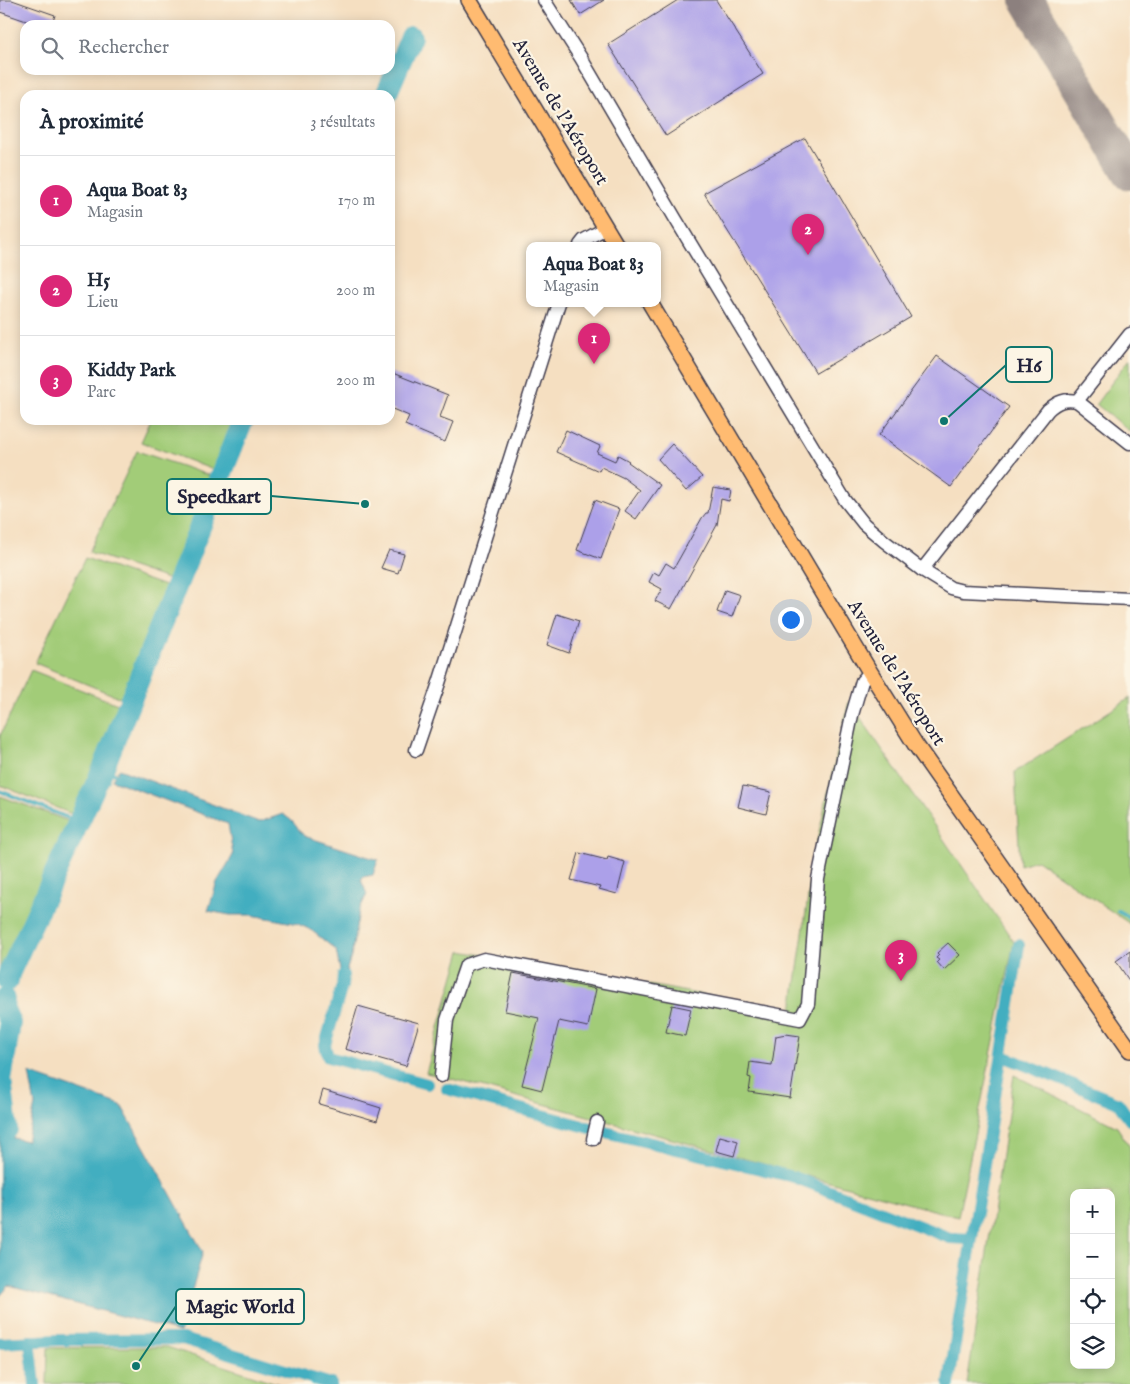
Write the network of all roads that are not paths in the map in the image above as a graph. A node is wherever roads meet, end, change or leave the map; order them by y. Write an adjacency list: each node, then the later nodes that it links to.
1 (469, 0): 3 (main road, Avenue de l'Aéroport)
2 (544, 0): 11 (street)
3 (606, 228): 4 (street); 5 (main road, Avenue de l'Aéroport)
4 (582, 242)
5 (614, 242)
6 (557, 307): 14 (street)
7 (652, 307): 13 (main road, Avenue de l'Aéroport)
8 (1130, 334): 9 (street)
9 (1077, 401): 10 (street); 11 (street)
10 (1130, 443)
11 (922, 570): 12 (street)
12 (1130, 599)
13 (870, 672): 15 (main road, Avenue de l'Aéroport); 16 (street)
14 (416, 750)
15 (1130, 1050)
16 (441, 1076)
17 (597, 1122): 18 (street)
18 (593, 1139)

